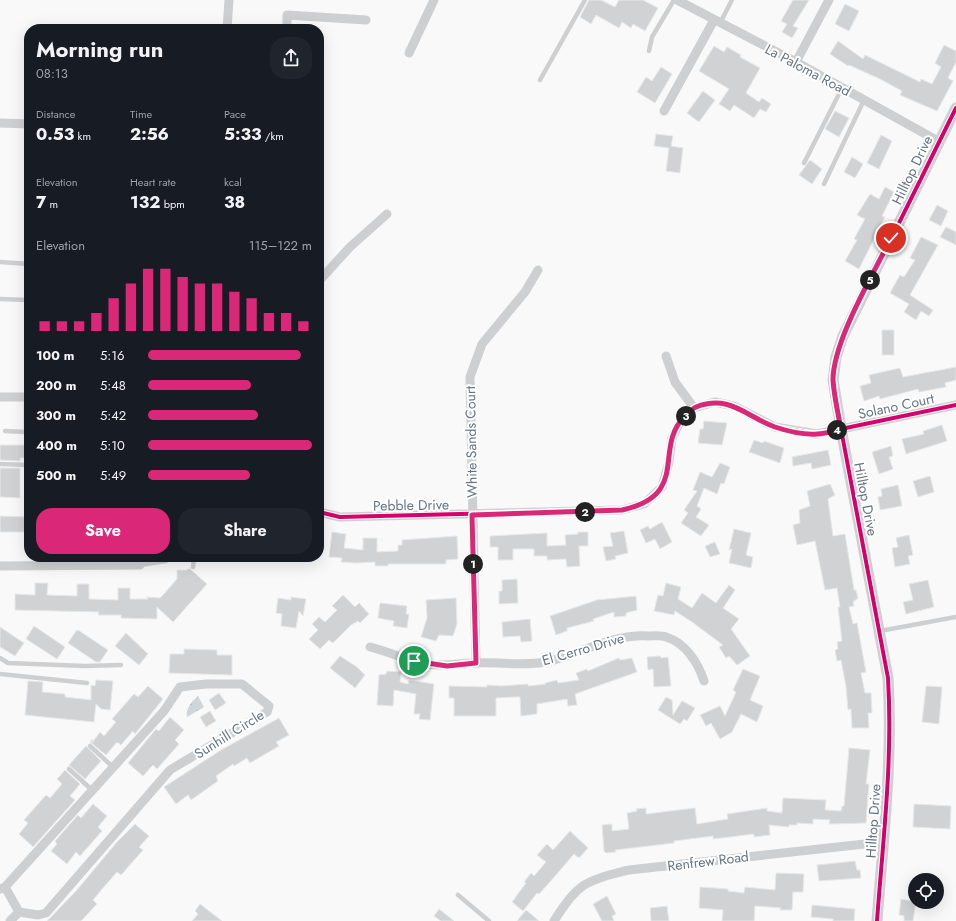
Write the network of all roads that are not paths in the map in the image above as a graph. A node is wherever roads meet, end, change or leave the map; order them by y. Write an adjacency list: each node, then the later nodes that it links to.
1 (229, 0): 10 (street)
2 (434, 0): 13 (street)
3 (585, 0): 15 (lane)
4 (674, 0): 12 (lane)
5 (677, 0): 9 (street, La Paloma Road)
6 (732, 0): 9 (lane)
7 (829, 0): 14 (street)
8 (366, 20): 11 (street)
9 (717, 22): 14 (street, La Paloma Road); 19 (street)
10 (227, 24)
11 (286, 24)
12 (649, 51)
13 (408, 53)
14 (796, 62): 16 (street, La Paloma Road)
15 (540, 80)
16 (842, 88): 17 (street, La Paloma Road); 23 (lane)
17 (864, 100): 22 (street, La Paloma Road); 24 (lane)
18 (956, 108): 22 (street, Hilltop Drive)
19 (664, 111)
20 (0, 123): 21 (street)
21 (24, 124)
22 (938, 141): 37 (street, Hilltop Drive)
23 (804, 163)
24 (824, 184)
25 (387, 214): 29 (street)
26 (0, 262): 27 (lane)
27 (24, 264)
28 (538, 270): 43 (street, White Sands Court)
29 (324, 276)
30 (0, 299): 31 (lane)
31 (24, 300)
32 (666, 356): 36 (street)
33 (0, 397): 34 (street)
34 (24, 397)
35 (956, 405): 37 (street, Solano Court)
36 (694, 408): 37 (street, Pebble Drive); 43 (street, Pebble Drive)
37 (841, 429): 50 (street, Hilltop Drive)
38 (5, 431): 39 (lane)
39 (24, 432)
40 (0, 464): 41 (lane)
41 (24, 465)
42 (324, 513): 43 (street, Pebble Drive)
43 (472, 515): 53 (street, White Sands Court)
44 (156, 562): 46 (lane)
45 (194, 562): 48 (lane)
46 (140, 565): 47 (street)
47 (0, 566)
48 (193, 567)
49 (956, 617): 50 (lane)
50 (880, 631): 62 (street, Hilltop Drive)
51 (370, 647): 53 (street, El Cerro Drive)
52 (0, 658): 54 (lane)
53 (476, 663): 56 (street, El Cerro Drive)
54 (121, 664)
55 (0, 674): 57 (lane)
56 (704, 681)
57 (87, 683)
58 (90, 746): 59 (lane)
59 (113, 767): 61 (street, Sunhill Circle); 65 (street, Sunhill Circle)
60 (69, 769): 61 (lane)
61 (92, 790): 63 (street, Sunhill Circle)
62 (882, 842): 68 (street, Renfrew Road); 69 (street, Hilltop Drive)
63 (2, 888): 65 (street)
64 (458, 895): 67 (lane)
65 (19, 912): 66 (street)
66 (10, 921)
67 (489, 921)
68 (554, 921)
69 (877, 921)

